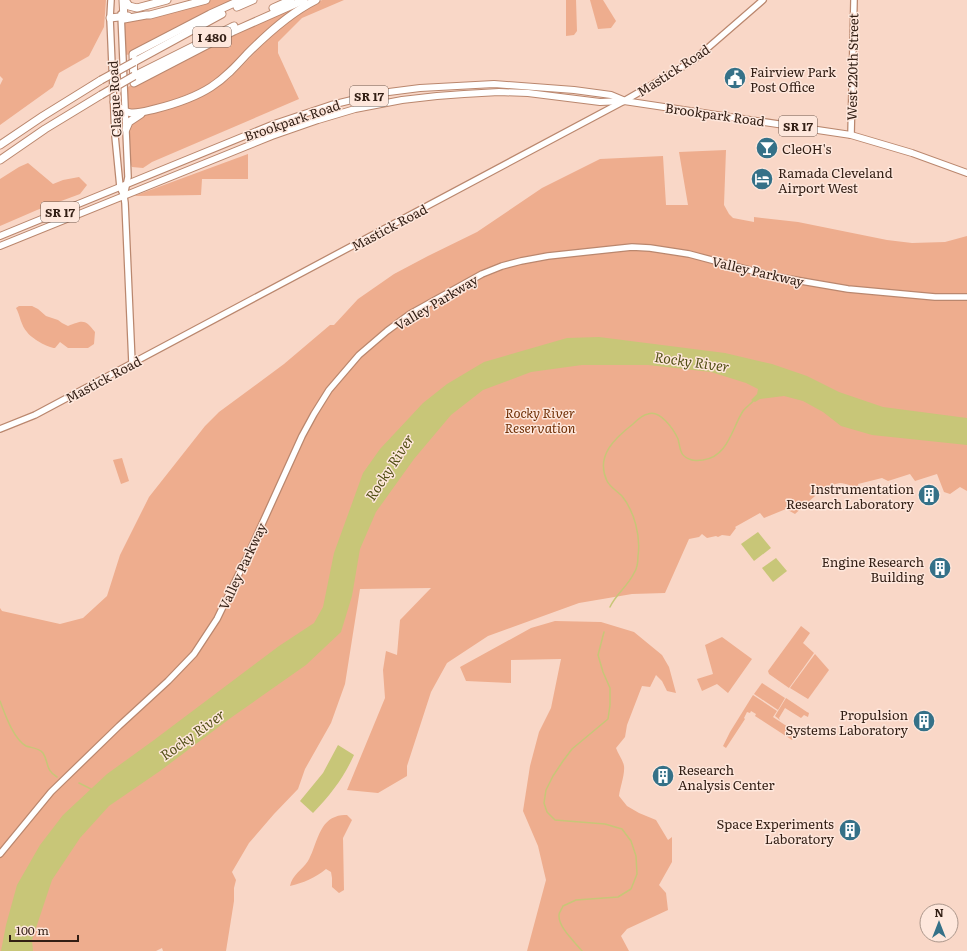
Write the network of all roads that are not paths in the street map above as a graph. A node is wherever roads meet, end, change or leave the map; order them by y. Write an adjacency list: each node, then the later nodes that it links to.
1 (111, 0): 15 (street, Clague Road)
2 (120, 0): 14 (street, Clague Road)
3 (124, 0): 4 (highway); 14 (highway)
4 (167, 0)
5 (194, 0): 14 (highway)
6 (206, 0): 14 (highway)
7 (241, 0): 10 (highway)
8 (253, 0): 22 (highway, I 480, bridge)
9 (291, 0): 23 (highway, I 480, bridge)
10 (304, 0)
11 (316, 0): 18 (highway)
12 (762, 0): 16 (street, Mastick Road)
13 (854, 0): 21 (street, West 220th Street)
14 (122, 17): 15 (highway); 19 (street, Clague Road)
15 (110, 18): 17 (street, Clague Road)
16 (624, 101): 21 (main road, Brookpark Road / SR 17); 25 (main road, Brookpark Road / SR 17); 27 (main road, Brookpark Road / SR 17); 31 (street, Mastick Road)
17 (114, 102): 19 (highway); 26 (street, Clague Road)
18 (146, 111): 19 (highway); 20 (highway)
19 (125, 112): 20 (street, Clague Road)
20 (126, 128): 25 (street, Clague Road)
21 (851, 135): 24 (main road, Brookpark Road / SR 17)
22 (0, 145)
23 (0, 160)
24 (967, 173)
25 (127, 184): 26 (main road, Brookpark Road / SR 17); 27 (street, Clague Road)
26 (120, 187): 27 (street, Clague Road); 28 (main road, Brookpark Road / SR 17)
27 (124, 196): 29 (main road, Brookpark Road / SR 17); 31 (street, Clague Road)
28 (0, 236)
29 (0, 246)
30 (967, 297): 33 (street, Valley Parkway)
31 (132, 363): 32 (street, Mastick Road)
32 (0, 428)
33 (0, 854)

